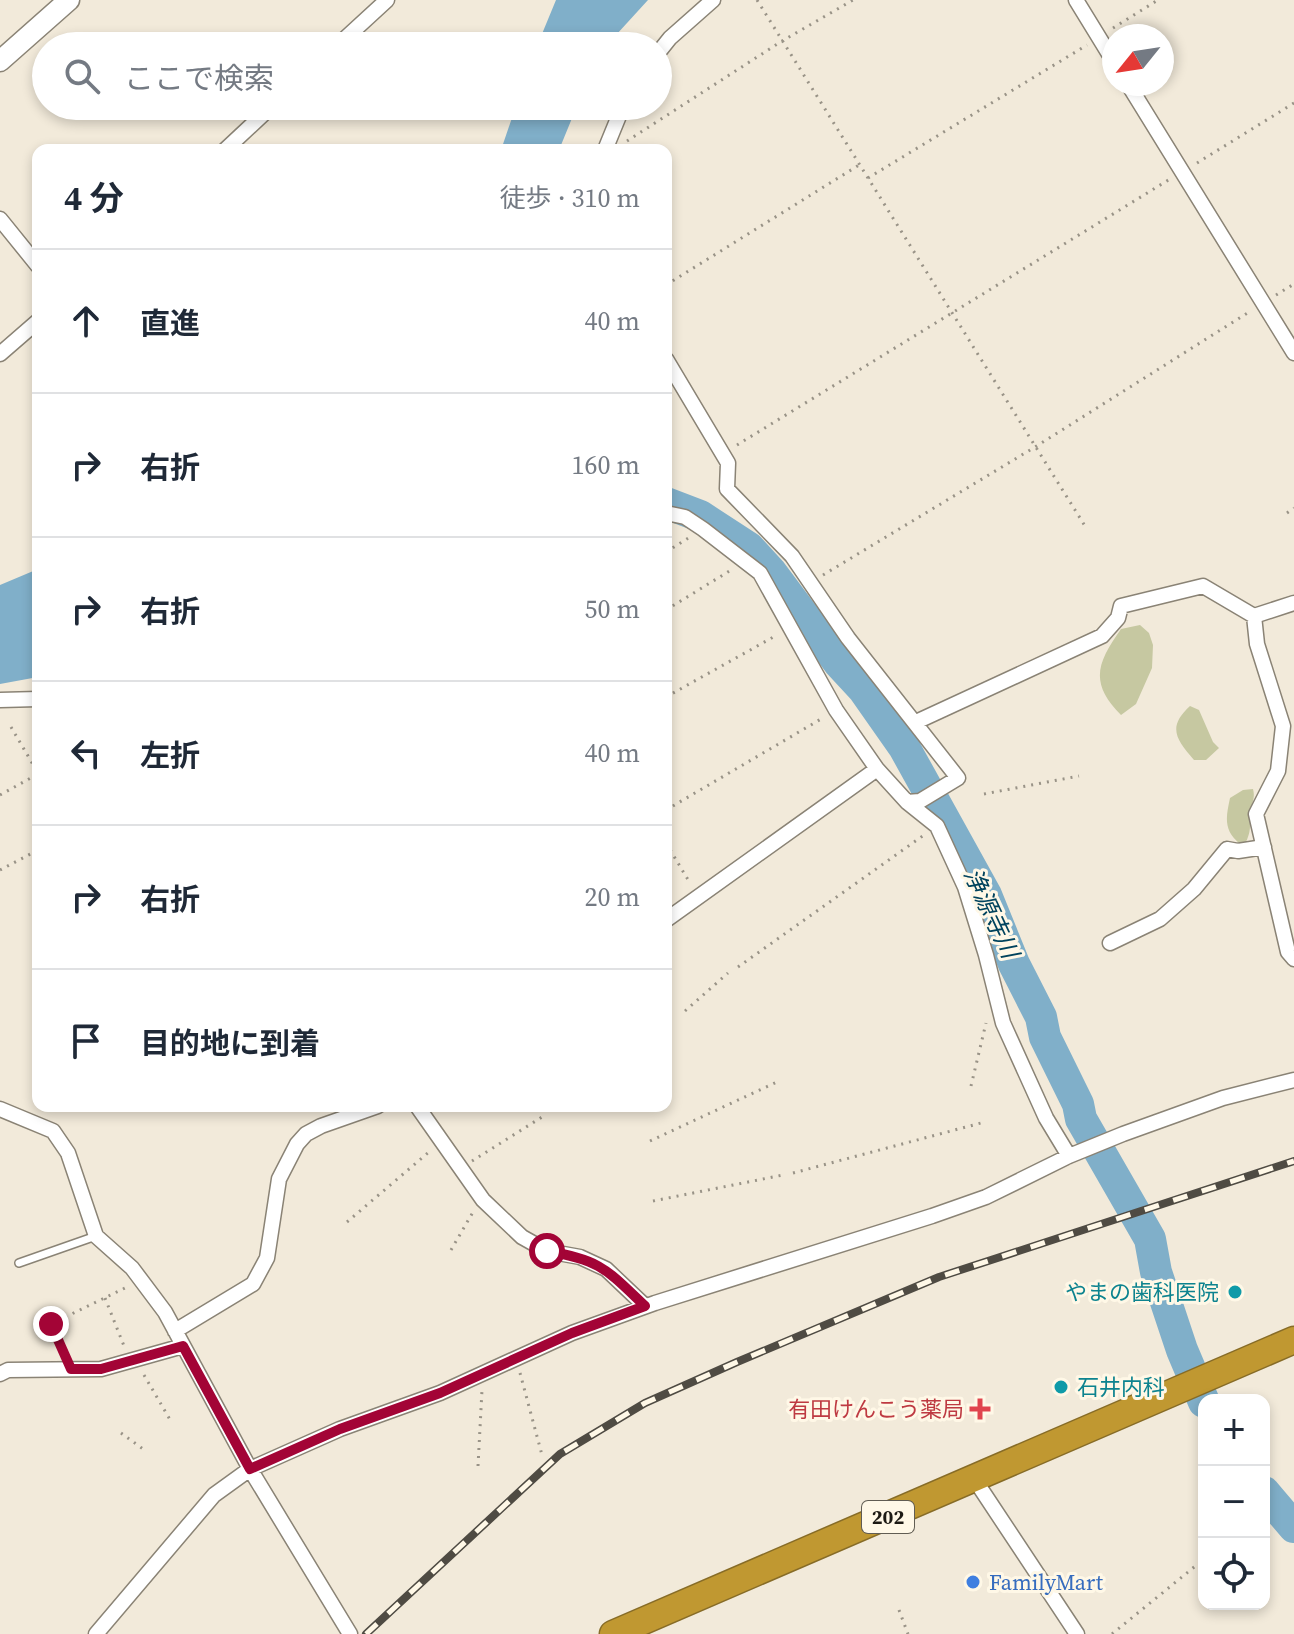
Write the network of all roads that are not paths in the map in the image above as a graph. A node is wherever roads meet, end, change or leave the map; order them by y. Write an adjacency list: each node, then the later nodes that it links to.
1 (69, 0): 5 (main road)
2 (387, 0): 6 (street)
3 (713, 0): 8 (street)
4 (1076, 0): 9 (street)
5 (33, 32)
6 (352, 32)
7 (32, 33): 10 (main road)
8 (672, 36)
9 (1102, 42)
10 (0, 61)
11 (1135, 96): 19 (street)
12 (257, 120): 14 (street)
13 (617, 120): 15 (street)
14 (231, 144)
15 (607, 144)
16 (0, 219): 17 (street)
17 (32, 259)
18 (32, 326): 20 (street)
19 (1294, 353)
20 (0, 354)
21 (672, 369): 27 (street)
22 (672, 514): 28 (street)
23 (1294, 603): 24 (street)
24 (1254, 616): 27 (street); 30 (street)
25 (32, 699): 26 (street)
26 (0, 700)
27 (916, 722): 29 (street)
28 (877, 769): 29 (street); 31 (street)
29 (913, 801): 38 (street)
30 (1264, 847): 32 (street); 33 (street)
31 (672, 916)
32 (1110, 943)
33 (1294, 959)
34 (1294, 1080): 38 (street)
35 (0, 1109): 39 (street)
36 (361, 1112): 42 (street)
37 (421, 1112): 41 (street)
38 (1069, 1156): 41 (street)
39 (96, 1236): 40 (lane); 42 (street)
40 (19, 1263)
41 (645, 1306): 46 (street)
42 (175, 1331): 44 (street)
43 (1294, 1340): 47 (highway, 202)
44 (183, 1346): 45 (street); 46 (street)
45 (0, 1374)
46 (250, 1469): 48 (street); 49 (street)
47 (975, 1480): 50 (highway, 202); 51 (street)
48 (96, 1634)
49 (350, 1634)
50 (613, 1634)
51 (1077, 1634)

